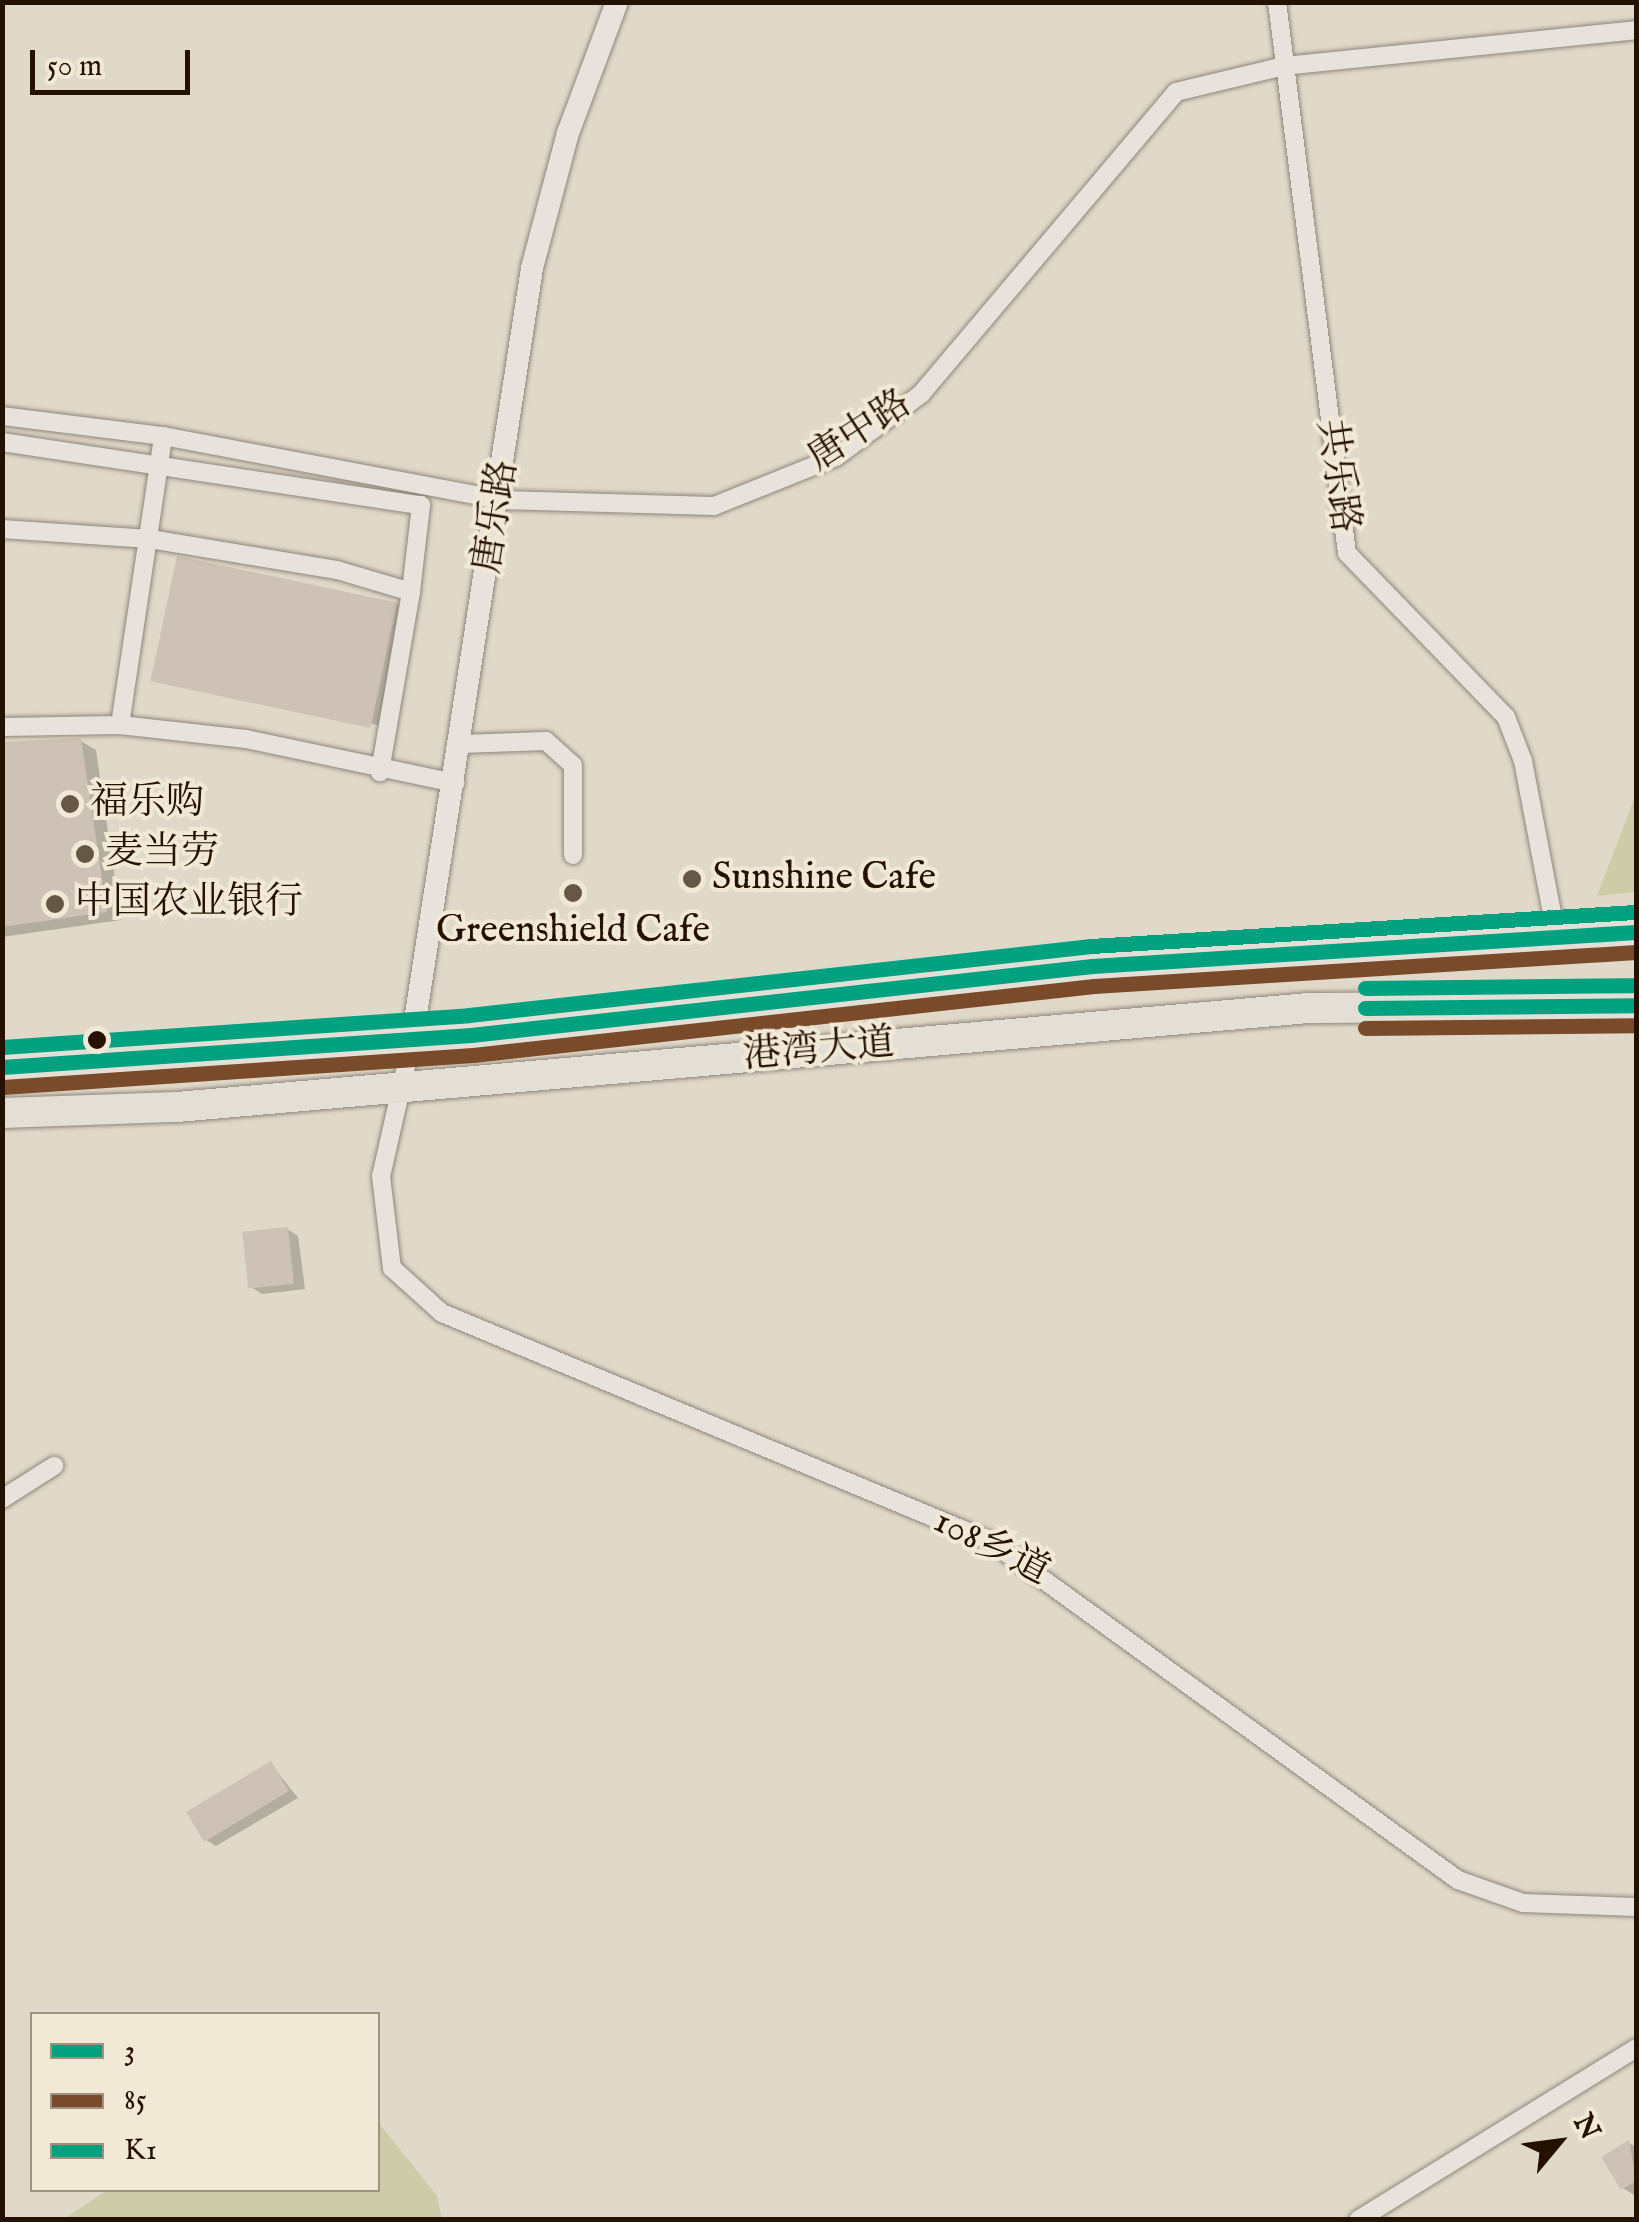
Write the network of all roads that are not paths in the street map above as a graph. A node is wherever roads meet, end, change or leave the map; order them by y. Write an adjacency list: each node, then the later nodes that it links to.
1 (617, 2): 9 (street, 唐乐路)
2 (1277, 2): 4 (street, 共乐路)
3 (1636, 30): 4 (street, 唐中路)
4 (1284, 66): 9 (street, 唐中路); 20 (street, 共乐路)
5 (2, 416): 6 (street, 唐中路)
6 (163, 436): 8 (street); 9 (street, 唐中路)
7 (2, 442): 8 (street)
8 (160, 464): 11 (street); 12 (street)
9 (501, 500): 15 (street, 唐乐路)
10 (2, 529): 11 (street)
11 (150, 539): 12 (street); 13 (street)
12 (412, 592): 16 (street)
13 (120, 725): 14 (street); 16 (street)
14 (2, 727)
15 (460, 744): 17 (street, 唐乐路); 18 (street)
16 (380, 772): 17 (street)
17 (455, 783): 22 (street, 唐乐路)
18 (574, 855)
19 (1636, 932): 20 (highway, 港湾大道)
20 (1557, 939): 22 (highway, 港湾大道)
21 (1636, 1005): 24 (highway, 港湾大道)
22 (412, 1040): 23 (highway, 港湾大道); 24 (street)
23 (2, 1066)
24 (401, 1088): 25 (highway, 港湾大道); 28 (street, 108乡道)
25 (2, 1113)
26 (54, 1466): 27 (street)
27 (2, 1500)
28 (1636, 1907)
29 (1636, 2048): 30 (street)
30 (1358, 2220)

